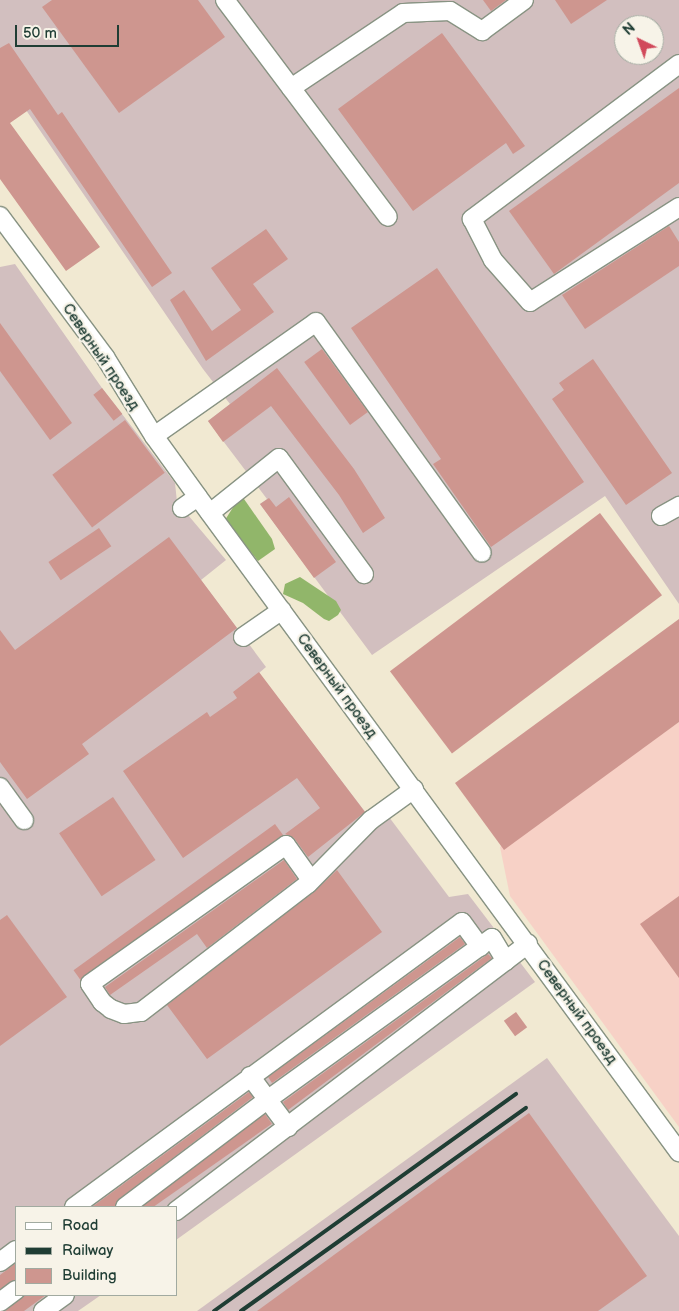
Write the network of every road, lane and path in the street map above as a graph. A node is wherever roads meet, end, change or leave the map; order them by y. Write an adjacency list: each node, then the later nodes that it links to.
1 (225, 0): 4 (street)
2 (524, 0): 4 (street)
3 (679, 64): 5 (street)
4 (291, 88): 6 (street)
5 (679, 207)
6 (388, 217)
7 (3, 227): 8 (street, Северный проезд)
8 (154, 436): 9 (street, Северный проезд); 14 (street)
9 (198, 497): 11 (street); 12 (street, Северный проезд)
10 (679, 506): 13 (street)
11 (182, 508)
12 (210, 513): 15 (street); 16 (street, Северный проезд)
13 (661, 516)
14 (482, 553)
15 (364, 574)
16 (282, 610): 17 (street); 19 (street, Северный проезд)
17 (243, 637)
18 (0, 787): 20 (street)
19 (414, 789): 21 (street); 22 (street, Северный проезд)
20 (24, 820)
21 (311, 880): 21 (street)
22 (528, 944): 24 (street); 28 (street, Северный проезд)
23 (480, 947): 24 (street); 25 (street); 26 (street)
24 (506, 961): 27 (street)
25 (250, 1076): 26 (street); 29 (street)
26 (268, 1100): 27 (street); 30 (street)
27 (288, 1127): 31 (street)
28 (679, 1152)
29 (75, 1206)
30 (126, 1206)
31 (178, 1210)
32 (15, 1251): 33 (street)
33 (0, 1262)
34 (15, 1291): 36 (street)
35 (64, 1296): 37 (street)
36 (0, 1302)
37 (44, 1311)

